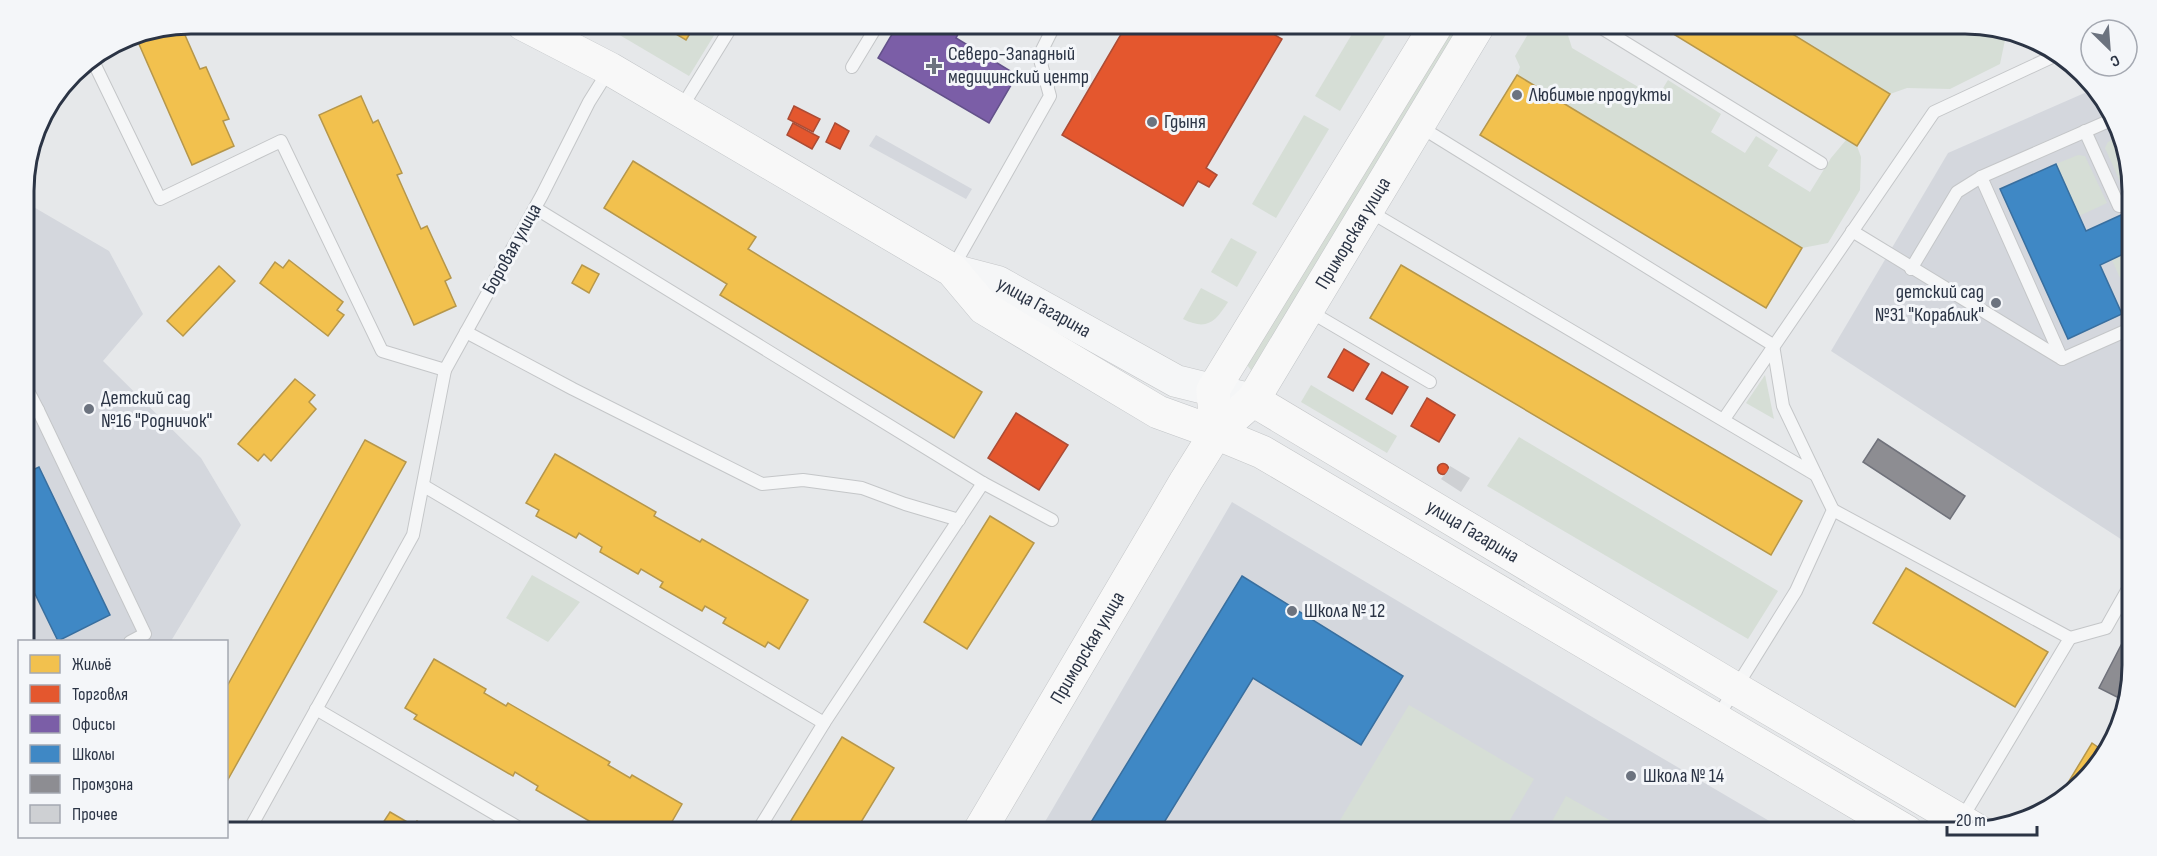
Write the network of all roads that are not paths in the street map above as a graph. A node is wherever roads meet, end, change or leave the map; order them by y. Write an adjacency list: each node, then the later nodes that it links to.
1 (552, 34): 11 (main road, улица Гагарина)
2 (727, 34): 12 (lane)
3 (872, 34): 10 (lane)
4 (1050, 34): 23 (lane)
5 (1431, 34): 31 (main road, Приморская улица)
6 (1473, 34): 14 (main road, Приморская улица)
7 (1611, 34): 16 (lane)
8 (2048, 59): 21 (lane)
9 (96, 67): 29 (lane)
10 (852, 67)
11 (610, 69): 12 (main road, улица Гагарина); 19 (lane, Боровая улица)
12 (680, 111): 23 (main road, улица Гагарина)
13 (2106, 122): 15 (lane)
14 (1418, 126): 20 (main road, Приморская улица); 27 (lane)
15 (2085, 131): 17 (lane); 18 (lane)
16 (1821, 163)
17 (1981, 177): 22 (lane); 28 (lane)
18 (2119, 207)
19 (535, 208): 25 (lane, Боровая улица); 39 (lane)
20 (1368, 210): 24 (main road, Приморская улица); 36 (lane)
21 (1852, 231): 22 (lane); 27 (lane)
22 (1911, 268): 28 (lane)
23 (952, 270): 31 (street, улица Гагарина); 37 (main road, улица Гагарина)
24 (1308, 311): 30 (lane); 32 (main road, Приморская улица)
25 (466, 332): 29 (lane, Боровая улица); 42 (lane)
26 (2122, 333): 28 (lane)
27 (1773, 345): 36 (lane); 38 (lane)
28 (2062, 360)
29 (445, 370): 40 (lane, Боровая улица)
30 (1430, 382)
31 (1214, 390): 32 (street, улица Гагарина); 37 (main road)
32 (1254, 400): 37 (main road, Приморская улица); 47 (main road, улица Гагарина)
33 (35, 403): 34 (lane)
34 (38, 410): 35 (lane); 46 (lane)
35 (35, 411)
36 (1724, 419): 38 (lane)
37 (1216, 433): 49 (main road, улица Гагарина); 57 (main road, Приморская улица)
38 (1816, 475): 41 (lane)
39 (983, 483): 42 (lane); 43 (lane)
40 (424, 486): 48 (lane, Боровая улица); 50 (lane)
41 (1833, 510): 45 (lane); 47 (lane)
42 (959, 520): 50 (lane)
43 (1052, 520)
44 (2122, 600): 45 (lane)
45 (2070, 638): 53 (lane)
46 (134, 640)
47 (1736, 689): 49 (lane); 52 (main road, улица Гагарина)
48 (316, 709): 54 (lane, Боровая улица); 55 (lane)
49 (1716, 719): 51 (main road, улица Гагарина)
50 (824, 723): 56 (lane)
51 (1888, 821)
52 (1953, 821)
53 (1969, 821)
54 (254, 822)
55 (509, 822)
56 (763, 822)
57 (985, 822)

